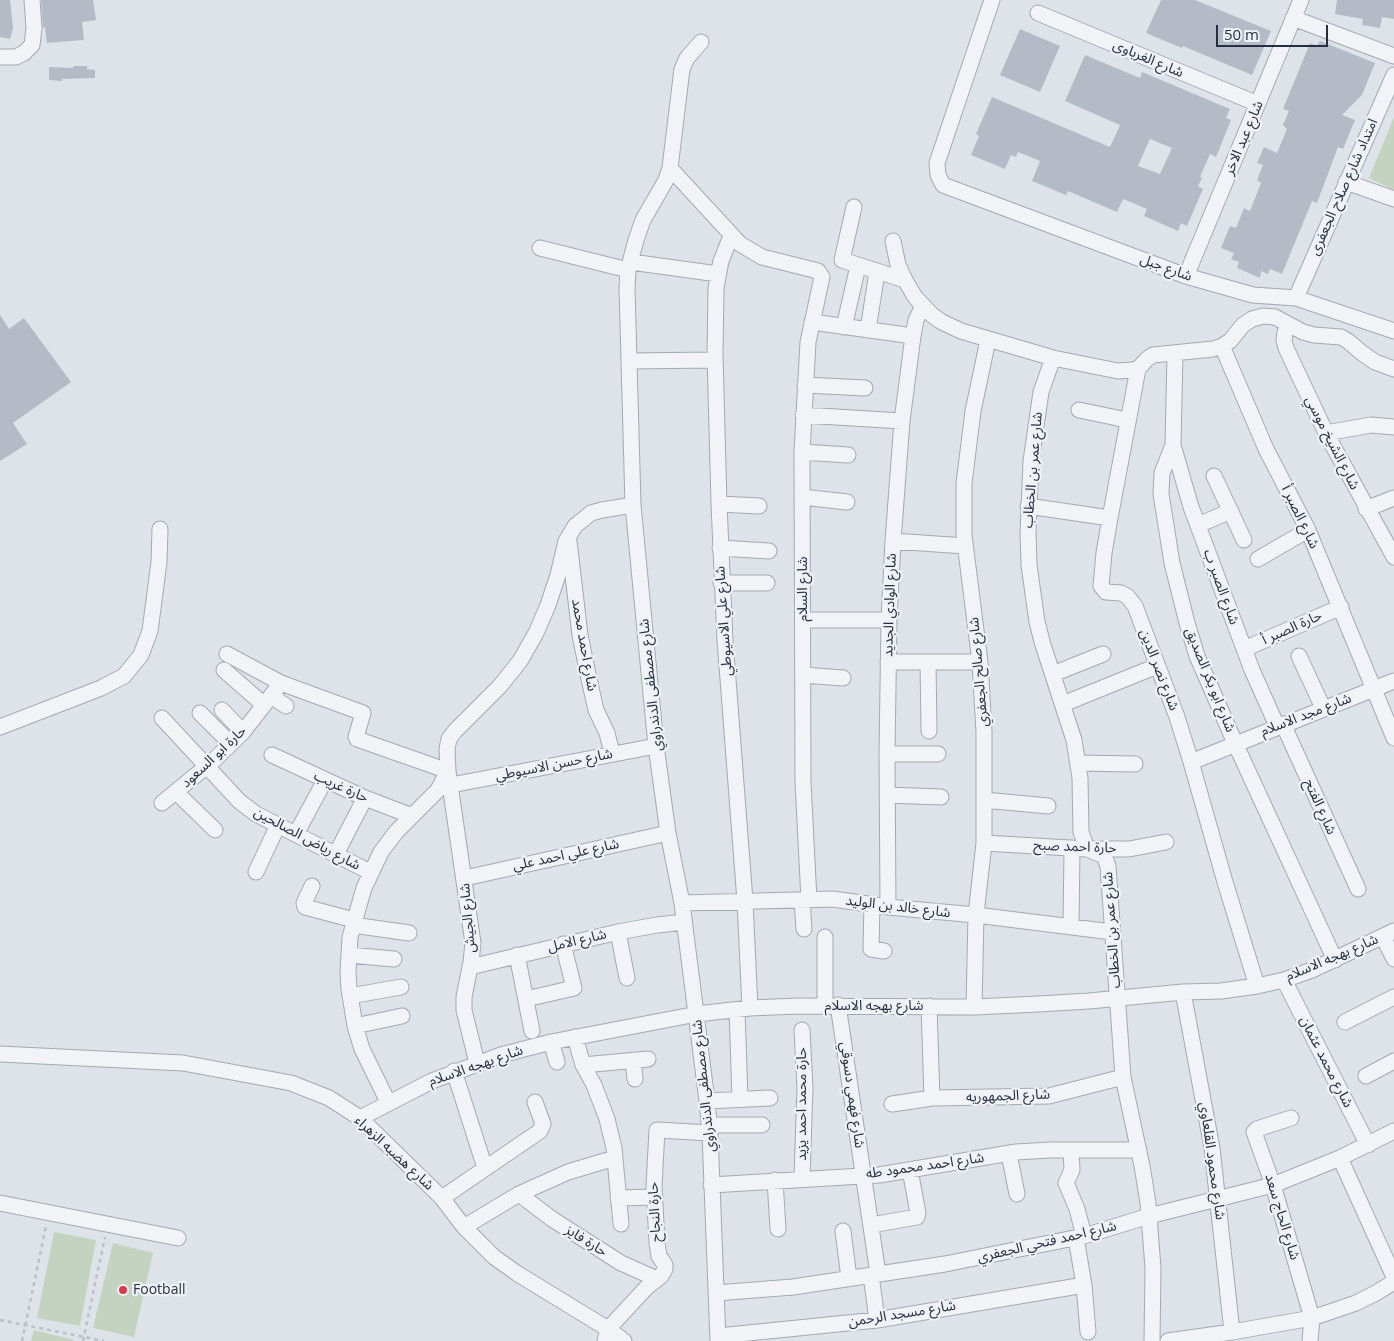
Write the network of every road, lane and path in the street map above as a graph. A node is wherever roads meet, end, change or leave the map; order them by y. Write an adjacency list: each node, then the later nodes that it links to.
1 (32, 0): 8 (street)
2 (992, 0): 22 (street, شارع جبل)
3 (1300, 0): 5 (street, شارع عبد الاخر)
4 (1038, 13): 10 (street, شارع الغرباوى)
5 (1294, 18): 7 (street); 10 (street, شارع عبد الاخر)
6 (701, 42): 11 (street, شارع مصطفى الدندراوي)
7 (1394, 56)
8 (0, 57)
9 (1394, 75): 12 (street, امتداد شارع صلاح الجعفرى)
10 (1258, 104): 22 (street, شارع عبد الاخر)
11 (670, 168): 15 (street); 18 (street, شارع مصطفى الدندراوي)
12 (1346, 182): 13 (street); 24 (street, امتداد شارع صلاح الجعفرى)
13 (1394, 200)
14 (854, 207): 19 (street)
15 (731, 236): 21 (street, شارع علي الاسيوطي); 26 (street, شارع السلام)
16 (893, 241): 23 (street)
17 (540, 248): 18 (street)
18 (630, 266): 21 (street); 37 (street, شارع مصطفى الدندراوي)
19 (858, 266): 20 (street); 28 (street)
20 (877, 272): 23 (street); 29 (street)
21 (718, 274): 36 (street, شارع علي الاسيوطي)
22 (1186, 276): 24 (street, شارع جبل)
23 (905, 280): 25 (street)
24 (1296, 298): 30 (street, شارع جبل)
25 (923, 306): 31 (street, شارع الوادي الجديد); 32 (street)
26 (812, 322): 28 (street); 40 (street, شارع السلام)
27 (1290, 325): 33 (street); 39 (street); 47 (street, شارع الشيخ موسي)
28 (844, 326): 29 (street)
29 (868, 330): 31 (street)
30 (1394, 331)
31 (913, 336): 45 (street, شارع الوادي الجديد)
32 (988, 340): 35 (street); 68 (street, شارع صالح الجعفري)
33 (1222, 346): 34 (street); 64 (street, شارع الصبر أ)
34 (1175, 354): 38 (street); 48 (street, شارع ابو بكر الصديق)
35 (1053, 358): 38 (street); 58 (street, شارع عمر بن الخطاب)
36 (715, 360): 37 (street); 55 (street, شارع علي الاسيوطي)
37 (629, 361): 56 (street, شارع مصطفى الدندراوي)
38 (1138, 369): 44 (street, شارع نصر الدين)
39 (1394, 369)
40 (805, 385): 41 (street); 43 (street, شارع السلام)
41 (865, 388)
42 (1079, 410): 44 (street)
43 (803, 415): 45 (street); 49 (street, شارع السلام)
44 (1127, 420): 61 (street, شارع نصر الدين)
45 (902, 421): 67 (street, شارع الوادي الجديد)
46 (1394, 427): 47 (street)
47 (1326, 433): 59 (street, شارع الشيخ موسي)
48 (1173, 445): 62 (street, شارع الصبر ب); 106 (street, شارع ابو بكر الصديق)
49 (802, 452): 50 (street); 52 (street, شارع السلام)
50 (848, 455)
51 (1214, 476): 60 (street)
52 (802, 497): 54 (street); 76 (street, شارع السلام)
53 (1394, 498): 59 (street)
54 (847, 502)
55 (718, 504): 57 (street); 69 (street, شارع علي الاسيوطي)
56 (633, 505): 65 (street); 107 (street, شارع مصطفى الدندراوي)
57 (759, 506)
58 (1028, 506): 61 (street); 87 (street, شارع عمر بن الخطاب)
59 (1366, 509): 71 (street, شارع الشيخ موسي)
60 (1231, 511): 62 (street); 66 (street)
61 (1110, 518): 85 (street, شارع نصر الدين)
62 (1198, 525): 78 (street, شارع الصبر ب)
63 (160, 528): 101 (street)
64 (1308, 530): 72 (street); 75 (street, شارع الصبر أ)
65 (569, 534): 108 (street, شارع احمد محمد); 116 (street, شارع الجيش)
66 (1244, 540)
67 (893, 541): 68 (street); 77 (street, شارع الوادي الجديد)
68 (965, 546): 84 (street, شارع صالح الجعفري)
69 (720, 548): 70 (street); 73 (street, شارع علي الاسيوطي)
70 (769, 551)
71 (1394, 557)
72 (1258, 559)
73 (721, 583): 74 (street); 140 (street, شارع علي الاسيوطي)
74 (767, 583)
75 (1341, 607): 78 (street, حارة الصبر أ); 92 (street, شارع الصبر أ)
76 (803, 620): 77 (street); 88 (street, شارع السلام)
77 (888, 620): 82 (street, شارع الوادي الجديد)
78 (1244, 650): 100 (street, شارع الصبر ب)
79 (227, 654): 91 (street)
80 (1103, 654): 87 (street)
81 (1299, 656): 96 (street)
82 (888, 662): 83 (street); 109 (street, شارع الوادي الجديد)
83 (928, 662): 84 (street); 102 (street)
84 (980, 662): 122 (street, شارع صالح الجعفري)
85 (1157, 666): 94 (street); 112 (street, شارع نصر الدين)
86 (224, 670): 93 (street)
87 (1053, 674): 94 (street, شارع عمر بن الخطاب)
88 (803, 675): 89 (street); 139 (street, شارع السلام)
89 (844, 678)
90 (1394, 681): 92 (street, شارع مجد الاسلام)
91 (281, 683): 93 (street, حارة ابو السعود); 116 (street)
92 (1373, 689): 96 (street, شارع مجد الاسلام); 104 (street, شارع الصبر أ)
93 (267, 700): 95 (street); 103 (street, حارة ابو السعود)
94 (1063, 704): 113 (street, شارع عمر بن الخطاب)
95 (286, 706)
96 (1323, 708): 100 (street, شارع مجد الاسلام)
97 (222, 710): 103 (street)
98 (200, 713): 105 (street)
99 (162, 718): 115 (street, شارع رياض الصالحين)
100 (1280, 725): 106 (street, شارع مجد الاسلام); 138 (street, شارع الفتح)
101 (0, 727)
102 (929, 731)
103 (243, 732): 105 (street, حارة ابو السعود)
104 (1394, 738)
105 (231, 744): 115 (street, حارة ابو السعود)
106 (1236, 744): 112 (street, شارع مجد الاسلام); 160 (street, شارع ابو بكر الصديق)
107 (656, 746): 108 (street, شارع حسن الاسيوطي); 128 (street, شارع مصطفى الدندراوي)
108 (612, 753): 116 (street, شارع حسن الاسيوطي)
109 (887, 754): 110 (street); 119 (street, شارع الوادي الجديد)
110 (938, 754)
111 (272, 755): 117 (street, حارة غريب)
112 (1191, 762): 164 (street, شارع نصر الدين)
113 (1078, 763): 114 (street); 132 (street, شارع عمر بن الخطاب)
114 (1135, 764)
115 (207, 767): 118 (street, حارة ابو السعود); 126 (street, شارع رياض الصالحين)
116 (450, 778): 125 (street); 136 (street, شارع الجيش)
117 (325, 780): 121 (street, حارة غريب); 129 (street)
118 (176, 792): 123 (street, حارة ابو السعود); 127 (street)
119 (887, 795): 120 (street); 143 (street, شارع الوادي الجديد)
120 (941, 797)
121 (365, 798): 125 (street, حارة غريب); 133 (street)
122 (984, 800): 124 (street); 131 (street, شارع صالح الجعفري)
123 (162, 803)
124 (1048, 806)
125 (412, 816): 135 (street)
126 (278, 825): 129 (street, شارع رياض الصالحين); 134 (street)
127 (216, 830)
128 (668, 833): 136 (street, شارع علي احمد علي); 141 (street, شارع مصطفى الدندراوي)
129 (296, 834): 133 (street, شارع رياض الصالحين)
130 (1166, 842): 132 (street, حارة احمد صبح)
131 (984, 843): 132 (street, حارة احمد صبح); 144 (street, شارع صالح الجعفري)
132 (1079, 848): 147 (street); 150 (street, شارع عمر بن الخطاب)
133 (336, 854): 135 (street, شارع رياض الصالحين)
134 (256, 872)
135 (370, 872): 145 (street)
136 (464, 878): 161 (street, شارع الجيش)
137 (312, 886): 145 (street)
138 (1358, 889)
139 (805, 900): 140 (street, شارع خالد بن الوليد); 142 (street, شارع خالد بن الوليد); 148 (street, شارع السلام)
140 (745, 901): 141 (street, شارع خالد بن الوليد); 174 (street, شارع علي الاسيوطي)
141 (682, 903): 146 (street, شارع مصطفى الدندراوي)
142 (872, 904): 143 (street, شارع خالد بن الوليد); 155 (street)
143 (888, 907): 144 (street, شارع خالد بن الوليد)
144 (976, 915): 147 (street, شارع خالد بن الوليد); 173 (street, شارع صالح الجعفري)
145 (353, 922): 151 (street); 156 (street)
146 (684, 922): 149 (street, شارع الامل); 175 (street, شارع مصطفى الدندراوي)
147 (1070, 926): 150 (street, شارع خالد بن الوليد)
148 (804, 929)
149 (618, 932): 154 (street, شارع الامل); 162 (street)
150 (1112, 932): 170 (street, شارع عمر بن الخطاب)
151 (409, 933)
152 (1388, 934): 159 (street); 160 (street, شارع بهجه الاسلام)
153 (825, 937): 171 (street, شارع فهمي دسوقي)
154 (563, 944): 157 (street, شارع الامل); 169 (street)
155 (884, 951)
156 (348, 955): 158 (street); 167 (street)
157 (517, 955): 161 (street, شارع الامل); 169 (street)
158 (394, 959)
159 (1394, 959)
160 (1335, 960): 163 (street, شارع بهجه الاسلام)
161 (470, 967): 186 (street, شارع الجيش)
162 (627, 978)
163 (1284, 980): 164 (street, شارع بهجه الاسلام); 204 (street, شارع محمد عثمان)
164 (1257, 986): 166 (street, شارع بهجه الاسلام)
165 (401, 987): 167 (street)
166 (1183, 992): 170 (street, شارع بهجه الاسلام); 222 (street, شارع محمود القلعاوي)
167 (350, 996): 178 (street)
168 (1394, 998): 177 (street)
169 (526, 999): 180 (street)
170 (1116, 999): 173 (street, شارع بهجه الاسلام); 190 (street, شارع عمر بن الخطاب)
171 (832, 1005): 172 (street, شارع بهجه الاسلام); 174 (street, شارع بهجه الاسلام); 212 (street, شارع فهمي دسوقي)
172 (929, 1006): 173 (street, شارع بهجه الاسلام); 193 (street)
173 (974, 1006)
174 (744, 1009): 175 (street, شارع بهجه الاسلام); 194 (street, شارع علي الاسيوطي)
175 (697, 1014): 181 (street, شارع بهجه الاسلام); 195 (street, شارع مصطفى الدندراوي)
176 (402, 1016): 178 (street)
177 (1345, 1022)
178 (355, 1026): 196 (street)
179 (802, 1030): 213 (street, حارة محمد احمد يزيد)
180 (532, 1031)
181 (575, 1037): 182 (street, شارع بهجه الاسلام); 187 (street)
182 (552, 1042): 185 (street); 186 (street, شارع بهجه الاسلام)
183 (0, 1054): 199 (street, شارع هضبه الزهراء)
184 (1394, 1061): 189 (street)
185 (557, 1062)
186 (477, 1063): 188 (street, شارع بهجه الاسلام)
187 (583, 1065): 191 (street); 208 (street)
188 (454, 1072): 196 (street, شارع بهجه الاسلام); 210 (street)
189 (1366, 1076)
190 (1123, 1077): 193 (street, شارع الجمهوريه); 205 (street, شارع عمر بن الخطاب)
191 (636, 1079)
192 (770, 1098): 194 (street)
193 (932, 1098): 198 (street, شارع الجمهوريه)
194 (740, 1099): 195 (street)
195 (707, 1101): 202 (street, شارع مصطفى الدندراوي)
196 (388, 1102): 199 (street, شارع بهجه الاسلام)
197 (534, 1102): 210 (street)
198 (892, 1104)
199 (360, 1118): 220 (street, شارع هضبه الزهراء)
200 (1291, 1118): 216 (street, شارع الحاج سعد)
201 (762, 1125): 202 (street)
202 (710, 1129): 215 (street, شارع مصطفى الدندراوي); 219 (street, حارة النجاح)
203 (1394, 1131): 204 (street, شارع احمد فتحي الجعفري)
204 (1368, 1144): 209 (street, شارع احمد فتحي الجعفري)
205 (1139, 1150): 206 (street, شارع احمد محمود طه); 224 (street, شارع عمر بن الخطاب)
206 (1071, 1151): 207 (street, شارع احمد محمود طه); 232 (street)
207 (1009, 1154): 211 (street, شارع احمد محمود طه); 218 (street)
208 (615, 1158): 217 (street); 221 (street)
209 (1340, 1158): 216 (street, شارع احمد فتحي الجعفري); 236 (street)
210 (485, 1168): 220 (street)
211 (910, 1170): 212 (street, شارع احمد محمود طه); 227 (street)
212 (864, 1176): 213 (street, شارع احمد محمود طه); 227 (street, شارع فهمي دسوقي)
213 (802, 1178): 214 (street, شارع احمد محمود طه)
214 (775, 1180): 215 (street, شارع احمد محمود طه); 229 (street)
215 (711, 1185): 240 (street, شارع مصطفى الدندراوي)
216 (1273, 1185): 222 (street, شارع احمد فتحي الجعفري); 241 (street, شارع الحاج سعد)
217 (519, 1194): 228 (street); 237 (street, حارة فايز)
218 (1017, 1194)
219 (655, 1197): 221 (street); 237 (street, حارة النجاح)
220 (442, 1198): 228 (street, شارع هضبه الزهراء)
221 (618, 1198): 226 (street)
222 (1218, 1199): 224 (street, شارع احمد فتحي الجعفري); 246 (street, شارع محمود القلعاوي)
223 (0, 1203): 233 (street)
224 (1149, 1216): 232 (street, شارع احمد فتحي الجعفري); 254 (street, شارع عمر بن الخطاب)
225 (46, 1224): 244 (path)
226 (621, 1224)
227 (871, 1225): 234 (street, شارع فهمي دسوقي)
228 (464, 1227): 247 (street, شارع هضبه الزهراء)
229 (778, 1229)
230 (843, 1231): 235 (street)
231 (105, 1236): 248 (path)
232 (1080, 1237): 234 (street, شارع احمد فتحي الجعفري); 239 (street)
233 (178, 1238)
234 (874, 1274): 235 (street, شارع احمد فتحي الجعفري); 243 (street, شارع فهمي دسوقي)
235 (849, 1278): 240 (street, شارع احمد فتحي الجعفري)
236 (1394, 1278)
237 (657, 1279): 247 (street)
238 (1394, 1282): 241 (street)
239 (1084, 1285): 243 (street, شارع مسجد الرحمن); 245 (street)
240 (716, 1293): 249 (street, شارع مصطفى الدندراوي)
241 (1312, 1318): 246 (street); 256 (street, شارع الحاج سعد)
242 (0, 1320): 244 (path)
243 (877, 1320): 249 (street, شارع مسجد الرحمن)
244 (25, 1324): 248 (path); 250 (path)
245 (1088, 1332)
246 (1232, 1332): 255 (street)
247 (607, 1335): 253 (street, شارع هضبه الزهراء)
248 (84, 1336): 251 (path); 252 (path)
249 (718, 1339)
250 (22, 1341)
251 (83, 1341)
252 (104, 1341)
253 (624, 1341)
254 (1152, 1341)
255 (1168, 1341)
256 (1310, 1341)

